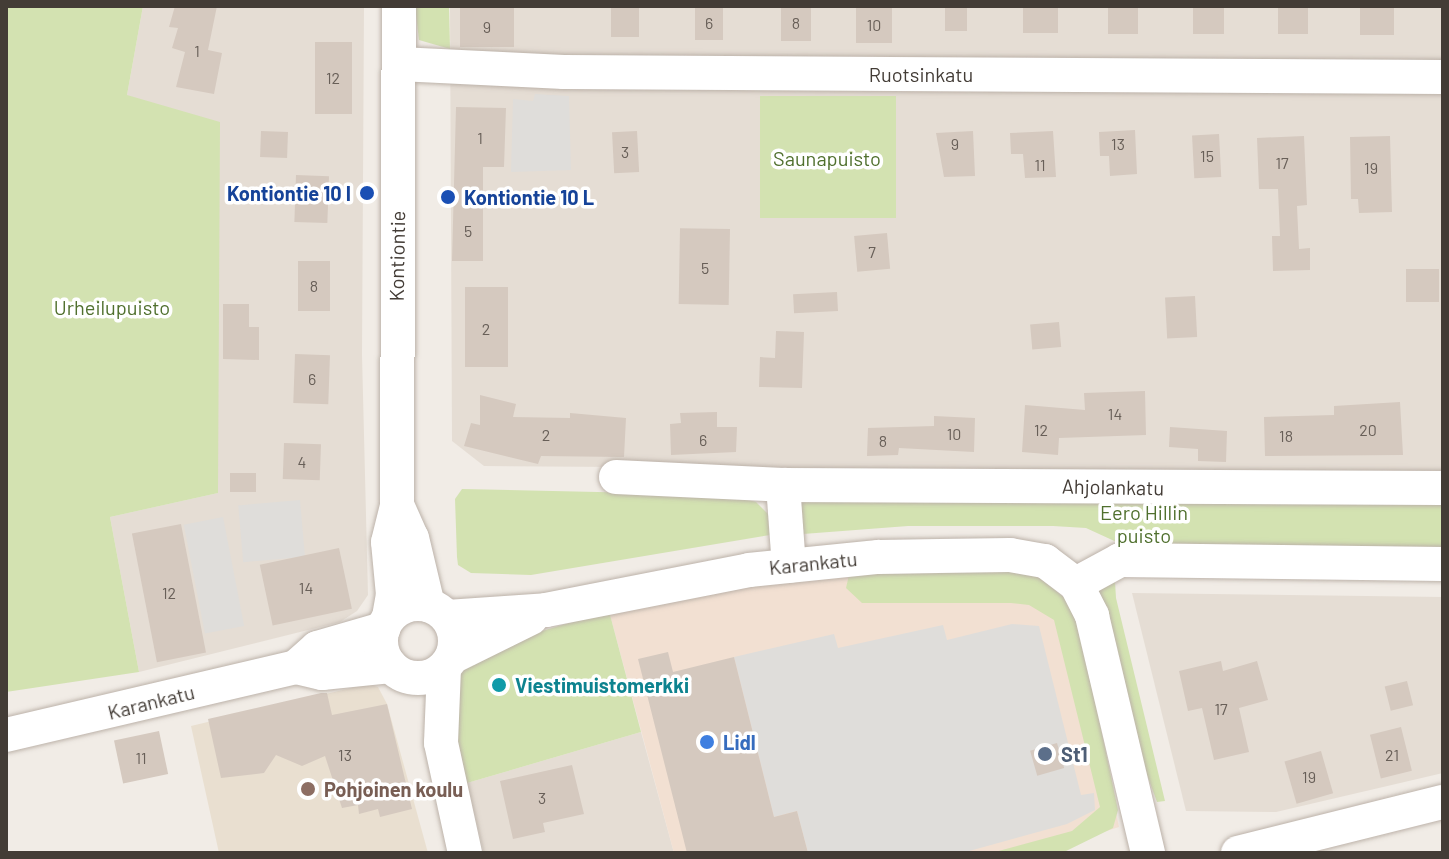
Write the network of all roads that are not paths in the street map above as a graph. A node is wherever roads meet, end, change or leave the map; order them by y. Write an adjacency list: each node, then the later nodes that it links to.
1 (399, 6): 2 (street, Kontiontie)
2 (399, 64): 3 (street, Ruotsinkatu); 7 (street, Kontiontie)
3 (1443, 77)
4 (616, 477): 5 (street, Ahjolankatu)
5 (783, 485): 6 (street, Ahjolankatu); 9 (street)
6 (1443, 488)
7 (397, 505): 12 (street, Kontiontie); 13 (street, Kontiontie)
8 (1443, 564): 10 (street)
9 (789, 566): 10 (street, Karankatu); 11 (street, Karankatu)
10 (1076, 584): 21 (street, Karankatu)
11 (546, 610): 12 (street, Karankatu); 14 (street, Karankatu)
12 (438, 611): 13 (street); 14 (street)
13 (386, 623): 15 (street, Karankatu); 16 (street)
14 (448, 662): 16 (street); 18 (street)
15 (296, 667): 16 (street, Karankatu); 17 (street, Karankatu)
16 (400, 672): 18 (street)
17 (6, 735)
18 (441, 743): 20 (street)
19 (1443, 802): 22 (street)
20 (465, 853)
21 (1148, 853)
22 (1238, 853)

